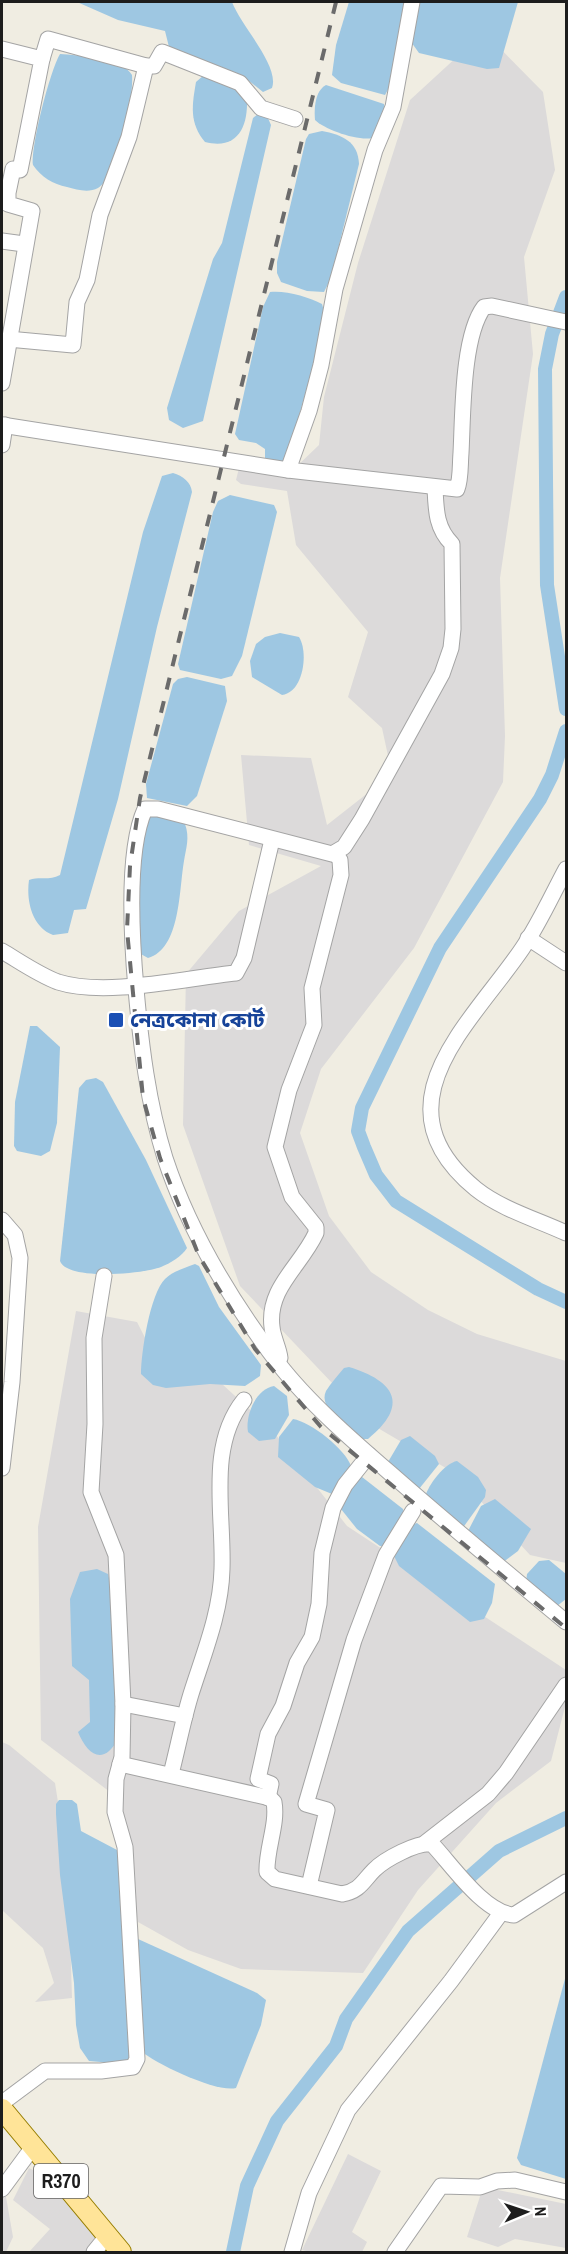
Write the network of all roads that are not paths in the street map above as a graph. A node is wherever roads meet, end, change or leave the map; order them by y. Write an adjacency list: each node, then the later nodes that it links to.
1 (412, 2): 13 (street)
2 (2, 49): 3 (street)
3 (42, 59): 4 (street); 7 (street)
4 (146, 66): 5 (street); 9 (street)
5 (295, 119)
6 (2, 241): 7 (street)
7 (24, 244): 9 (street)
8 (567, 322): 14 (street)
9 (8, 339): 10 (street)
10 (2, 383)
11 (3, 425): 12 (street); 13 (street)
12 (2, 445)
13 (288, 470): 14 (street)
14 (435, 488): 16 (street)
15 (271, 844): 21 (street)
16 (336, 853): 21 (street); 25 (street)
17 (567, 869): 18 (street)
18 (528, 938): 20 (street); 23 (street)
19 (2, 951): 21 (street)
20 (567, 963)
21 (136, 984): 25 (street)
22 (2, 1220): 28 (street)
23 (567, 1233)
24 (104, 1276): 32 (street)
25 (279, 1365): 27 (street)
26 (244, 1400): 33 (street)
27 (369, 1455): 30 (street); 36 (street)
28 (2, 1467)
29 (413, 1511): 39 (street)
30 (567, 1622)
31 (567, 1685): 37 (street)
32 (123, 1704): 33 (street); 34 (street)
33 (186, 1716): 35 (street)
34 (120, 1764): 35 (street); 41 (street)
35 (171, 1774): 36 (street)
36 (268, 1798): 39 (street)
37 (429, 1843): 39 (street); 40 (street)
38 (567, 1882): 40 (street)
39 (309, 1886)
40 (494, 1909): 49 (street)
41 (2, 2103)
42 (2, 2109): 43 (main road, R370)
43 (33, 2147): 44 (street); 46 (main road, R370)
44 (2, 2189)
45 (567, 2193): 50 (street)
46 (107, 2236): 47 (street); 48 (main road, R370)
47 (94, 2253)
48 (121, 2253)
49 (292, 2253)
50 (395, 2253)

